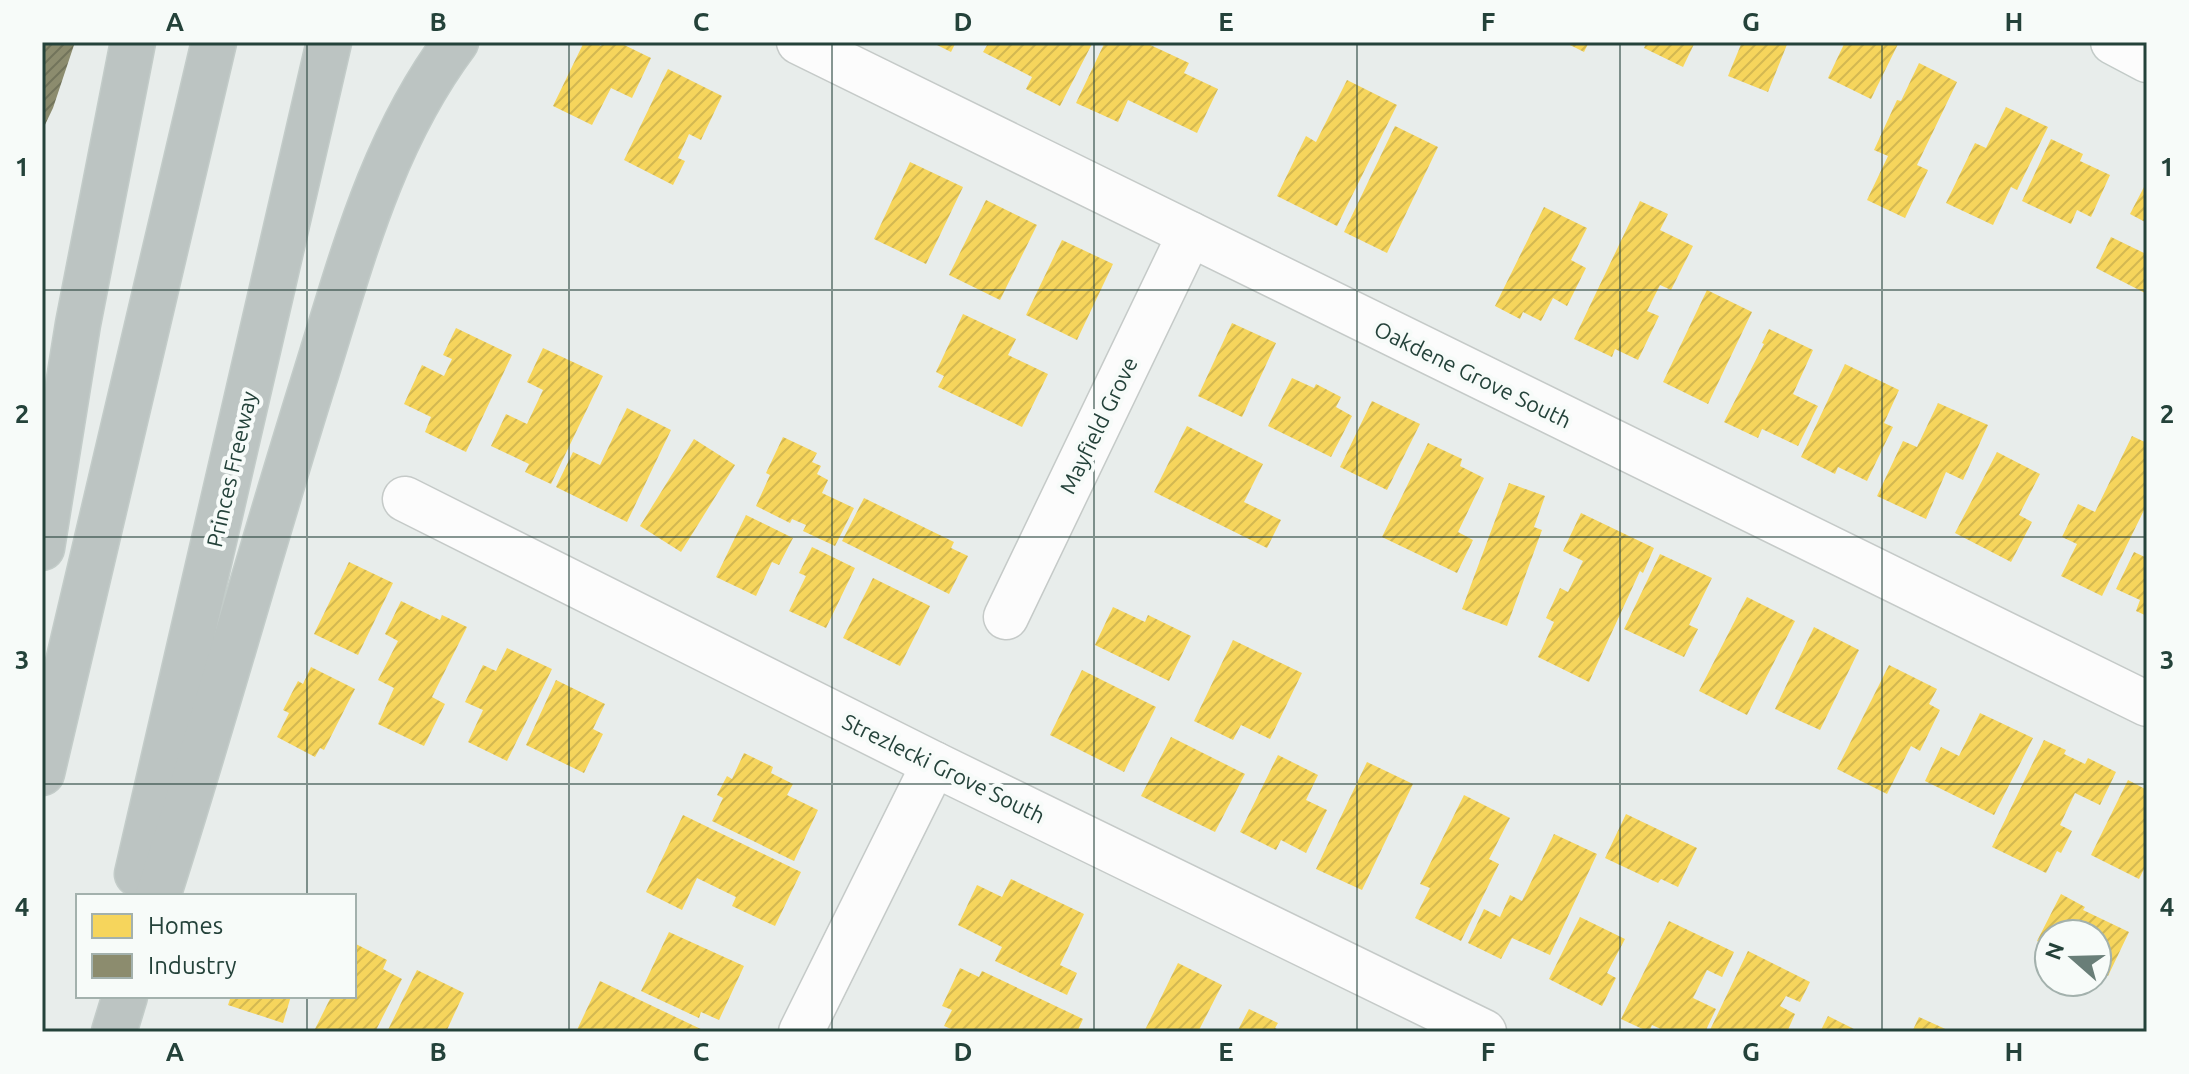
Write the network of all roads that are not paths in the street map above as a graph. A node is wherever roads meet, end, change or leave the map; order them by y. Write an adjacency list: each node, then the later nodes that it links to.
1 (133, 42): 10 (highway)
2 (214, 42): 14 (highway)
3 (329, 42): 15 (highway, Princes Freeway)
4 (456, 42): 16 (highway)
5 (799, 42): 8 (street, Oakdene Grove South)
6 (2113, 42): 7 (street)
7 (2147, 60)
8 (1190, 234): 11 (street, Mayfield Grove); 12 (street, Oakdene Grove South)
9 (405, 499): 13 (street, Strezlecki Grove South)
10 (42, 548)
11 (1006, 617)
12 (2147, 704)
13 (934, 764): 21 (street); 22 (street, Strezlecki Grove South)
14 (42, 773)
15 (132, 894)
16 (159, 894)
17 (108, 998): 19 (highway)
18 (124, 998): 20 (highway)
19 (99, 1032)
20 (114, 1032)
21 (801, 1032)
22 (1484, 1032)

